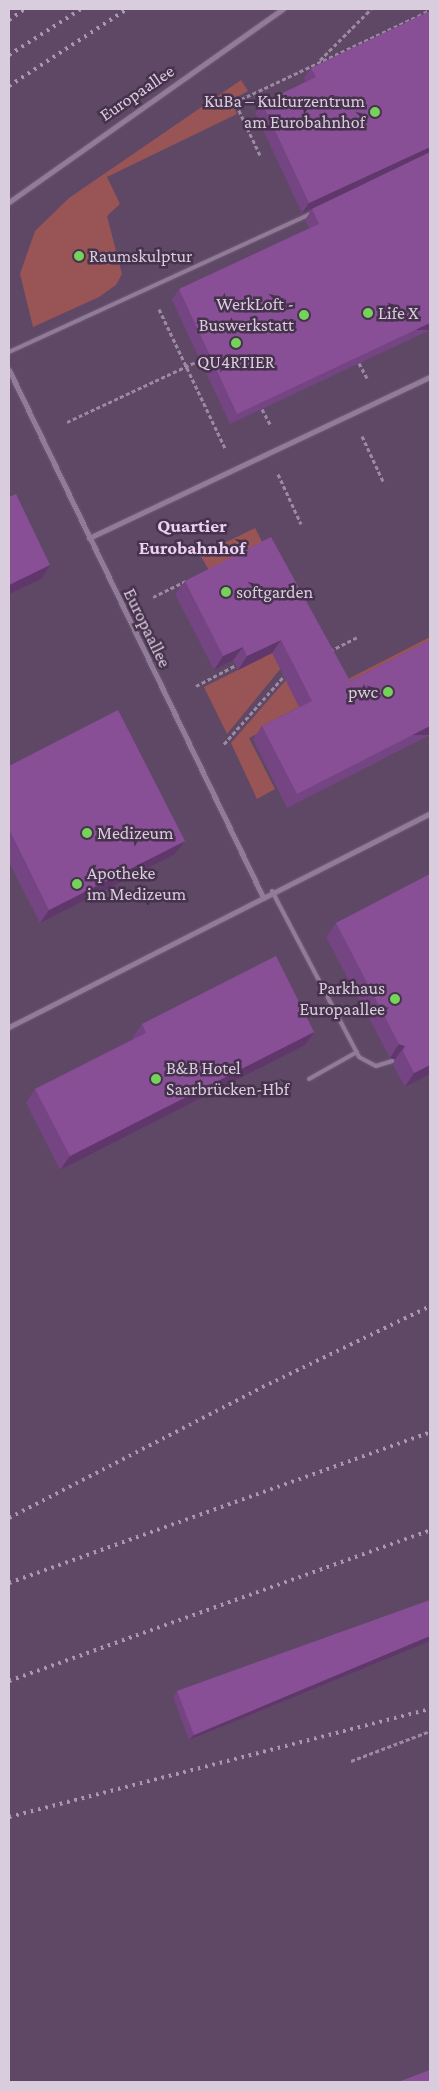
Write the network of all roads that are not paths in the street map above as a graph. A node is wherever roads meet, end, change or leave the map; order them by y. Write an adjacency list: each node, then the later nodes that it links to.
1 (283, 9): 2 (street, Europaallee)
2 (11, 197): 3 (street, Europaallee)
3 (9, 202)
4 (314, 212): 5 (lane)
5 (9, 352)
6 (9, 370): 8 (street, Europaallee)
7 (430, 377): 8 (street)
8 (89, 538): 11 (street, Europaallee)
9 (430, 813): 10 (street)
10 (272, 891): 11 (street); 13 (lane)
11 (262, 897): 12 (street)
12 (9, 1027)
13 (357, 1052): 14 (lane); 15 (lane)
14 (392, 1062)
15 (309, 1079)

